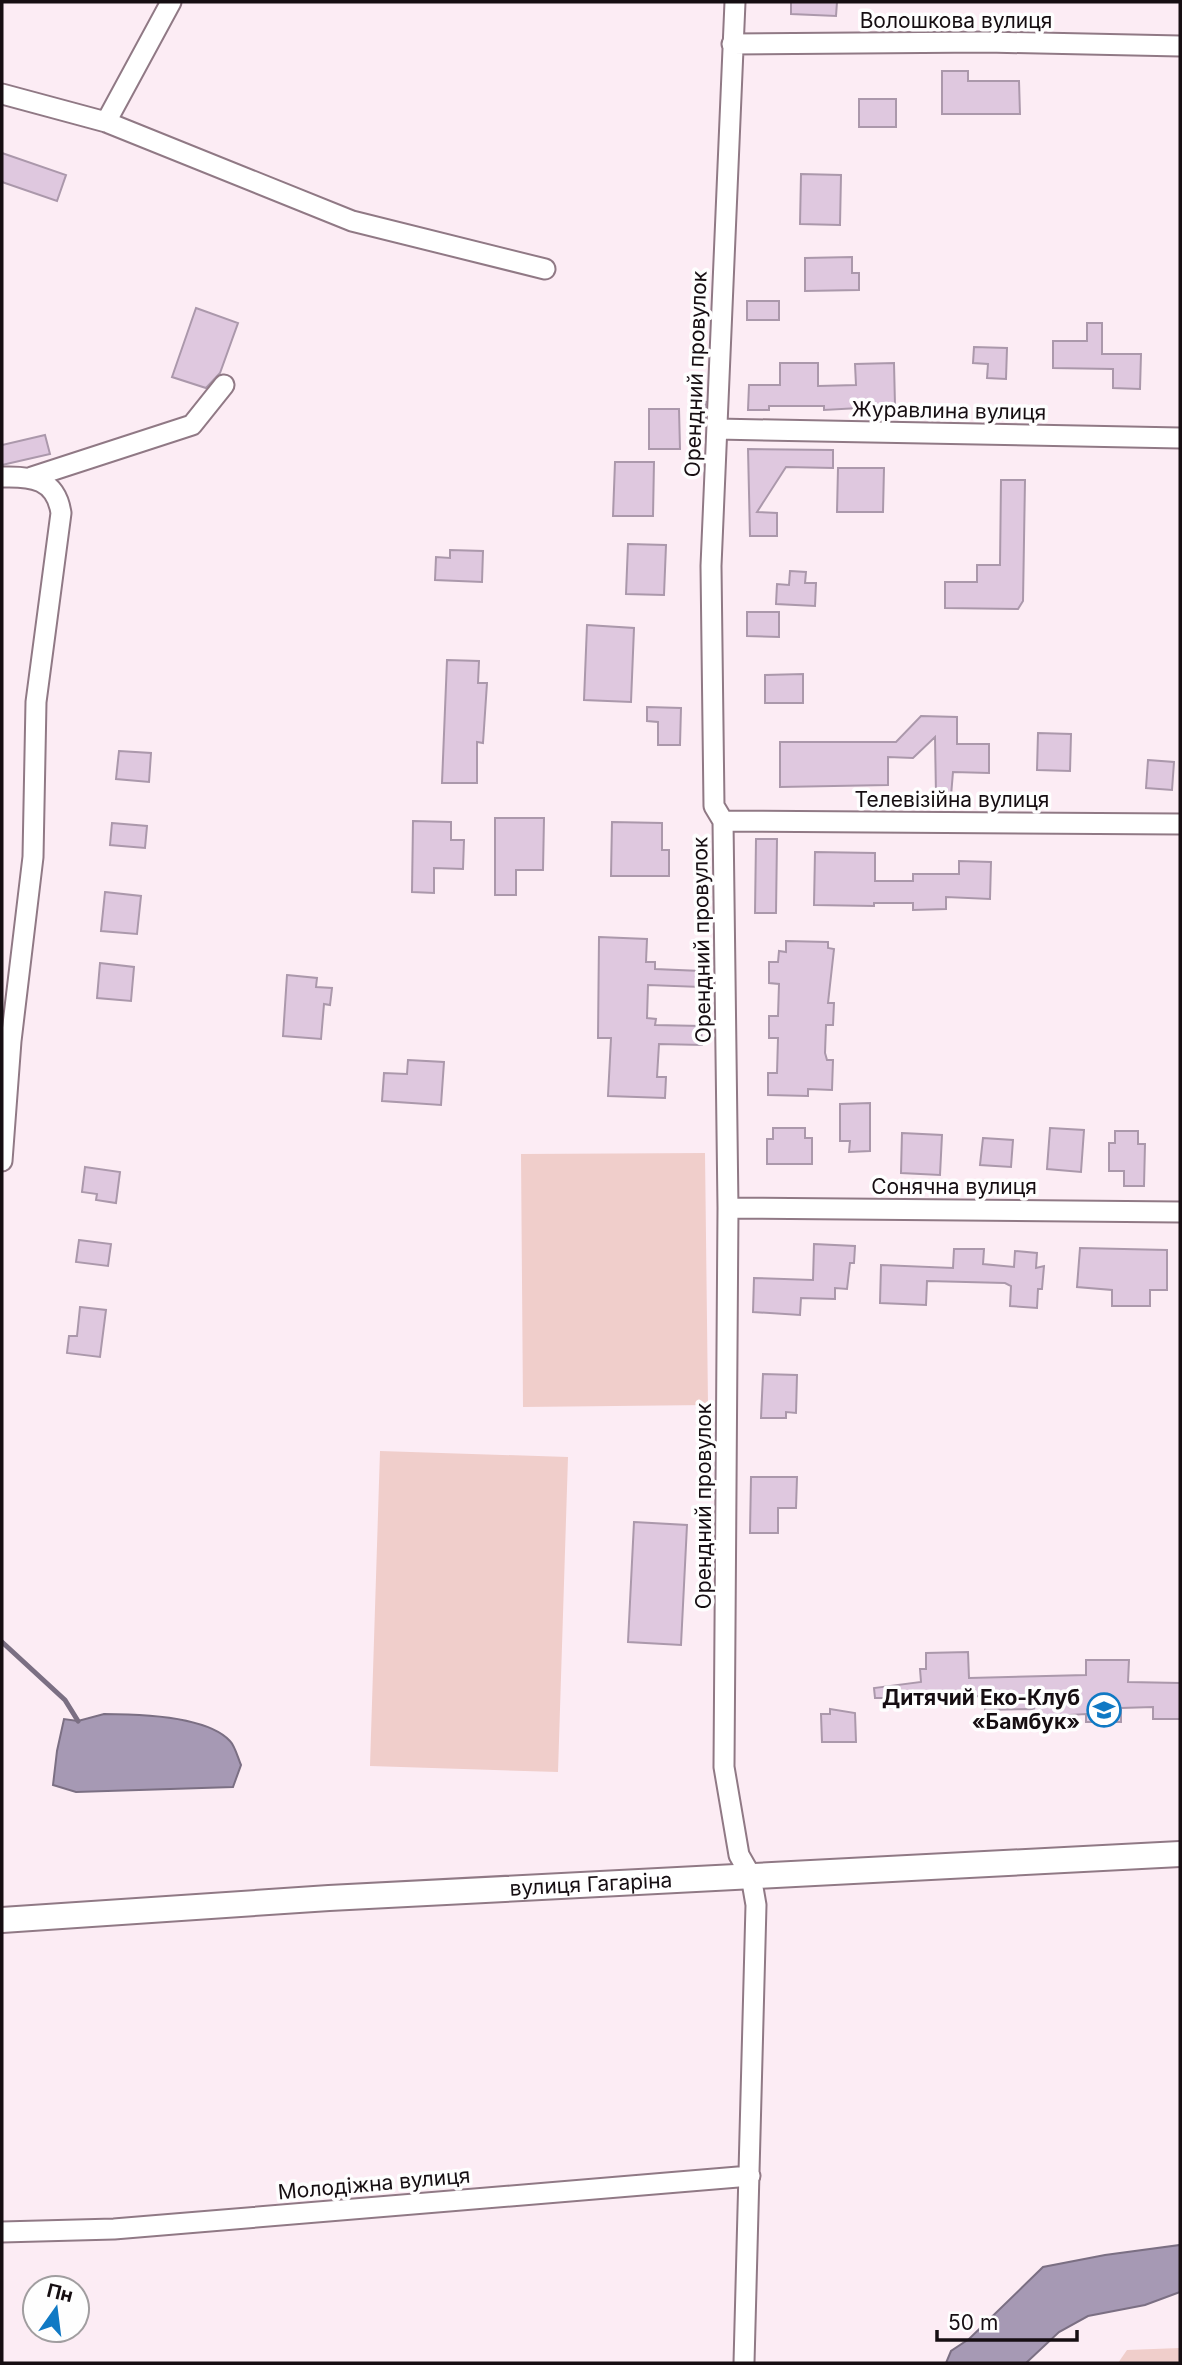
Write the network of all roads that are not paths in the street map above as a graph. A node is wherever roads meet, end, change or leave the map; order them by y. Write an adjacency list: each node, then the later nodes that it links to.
1 (171, 2): 6 (street)
2 (735, 2): 3 (street, Орендний провулок)
3 (732, 44): 4 (street, Волошкова вулиця); 9 (street, Орендний провулок)
4 (1180, 46)
5 (2, 94): 6 (street)
6 (106, 122): 7 (street)
7 (545, 269)
8 (224, 385): 12 (street)
9 (717, 429): 10 (street, Журавлина вулиця); 13 (street, Орендний провулок)
10 (1180, 438)
11 (2, 477): 12 (street)
12 (32, 477): 15 (street)
13 (723, 821): 14 (street, Телевізійна вулиця); 16 (street, Орендний провулок)
14 (1180, 824)
15 (2, 1161)
16 (728, 1208): 17 (street, Сонячна вулиця); 19 (street, Орендний провулок)
17 (1180, 1212)
18 (1180, 1854): 19 (street, вулиця Гагаріна)
19 (751, 1876): 20 (street, вулиця Гагаріна); 21 (street)
20 (2, 1920)
21 (750, 2176): 22 (street, Молодіжна вулиця); 23 (street)
22 (2, 2232)
23 (744, 2363)

